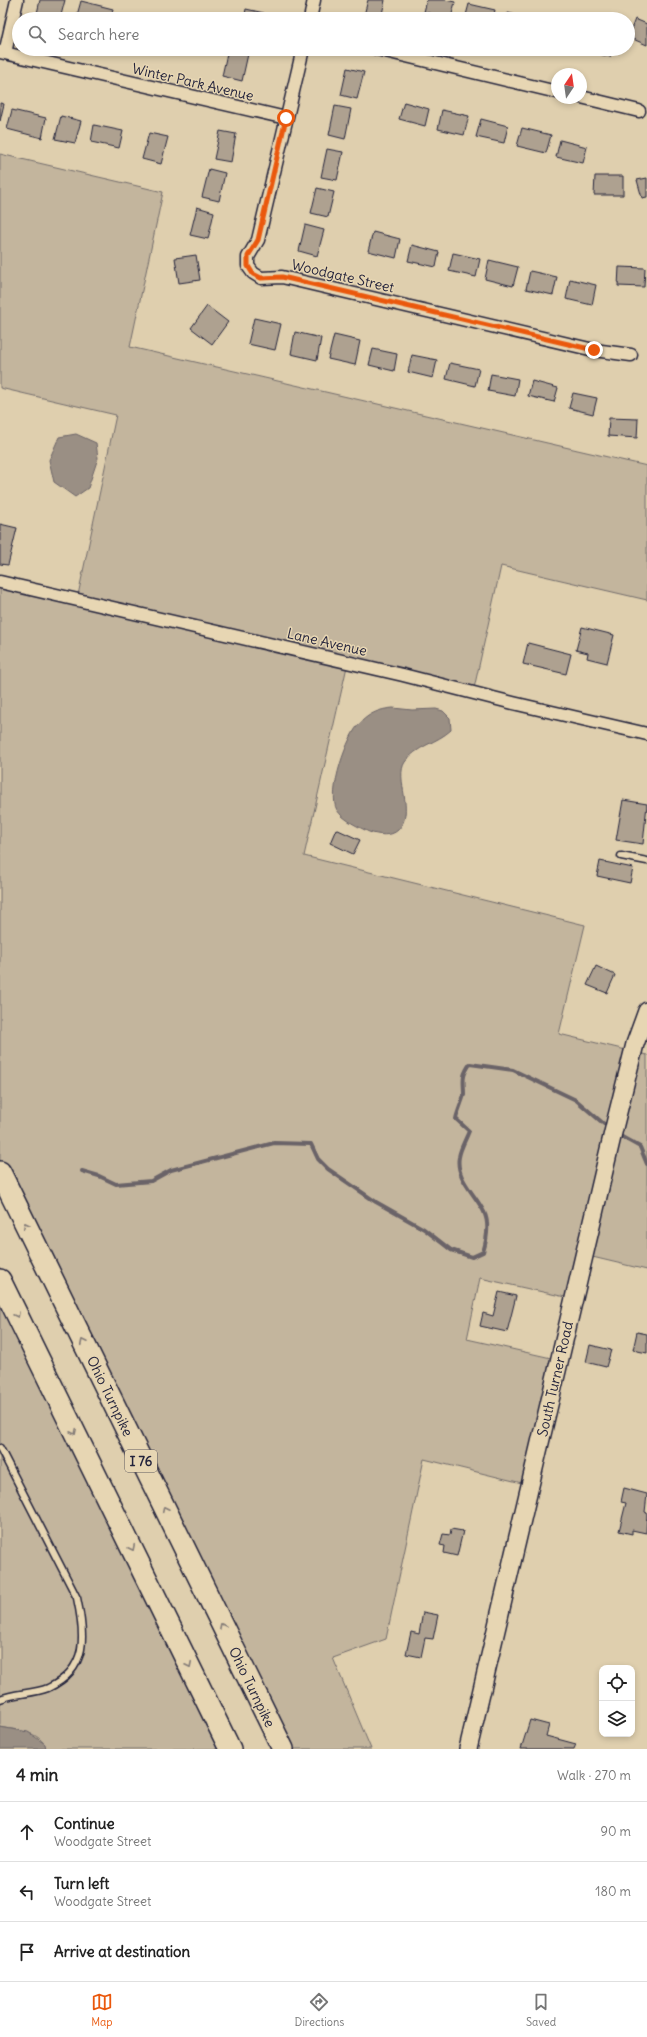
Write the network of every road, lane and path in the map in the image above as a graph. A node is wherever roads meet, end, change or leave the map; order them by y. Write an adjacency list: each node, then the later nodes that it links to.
1 (17, 0): 3 (street)
2 (314, 0): 4 (street)
3 (14, 12)
4 (311, 12)
5 (12, 17): 6 (street)
6 (2, 52): 7 (street, Winter Park Avenue)
7 (12, 54)
8 (19, 56): 14 (street, Winter Park Avenue)
9 (301, 56): 14 (street, Woodgate Street)
10 (407, 56): 11 (street)
11 (551, 91)
12 (587, 98): 13 (street)
13 (639, 111)
14 (286, 118): 15 (street, Woodgate Street)
15 (631, 355)
16 (0, 582): 17 (street, Lane Avenue)
17 (647, 734)
18 (621, 856): 19 (lane)
19 (647, 861)
20 (647, 1011): 27 (street, South Turner Road)
21 (0, 1172): 26 (highway, Ohio Turnpike / I 76, one-way to 21)
22 (0, 1280): 25 (highway, one-way to 25)
23 (0, 1448): 24 (lane)
24 (0, 1699)
25 (230, 1749)
26 (283, 1749)
27 (468, 1749)

